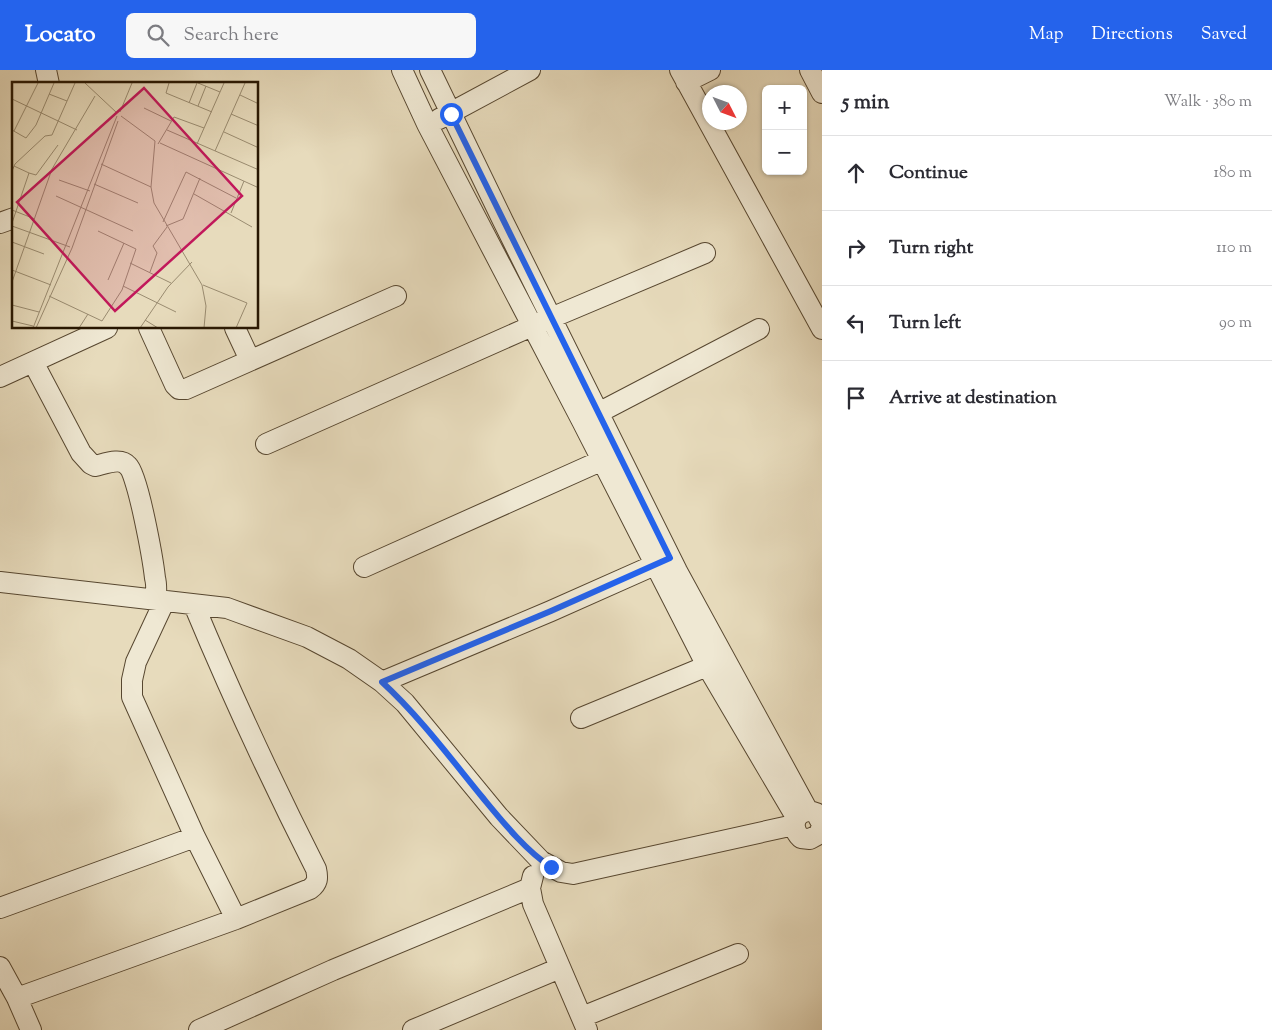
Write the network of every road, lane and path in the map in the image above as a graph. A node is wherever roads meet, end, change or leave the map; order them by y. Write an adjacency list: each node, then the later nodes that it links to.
1 (402, 70): 9 (street)
2 (430, 70): 8 (street)
3 (530, 70): 8 (street)
4 (710, 70): 6 (street)
5 (810, 70): 7 (street)
6 (683, 76): 22 (street)
7 (822, 93)
8 (451, 114): 9 (street); 13 (street)
9 (427, 124): 14 (street)
10 (12, 219): 11 (street)
11 (0, 223)
12 (705, 253): 16 (street)
13 (526, 269): 14 (street); 16 (street)
14 (506, 276): 17 (street)
15 (396, 296): 23 (street)
16 (551, 318): 17 (street); 26 (street)
17 (532, 326): 27 (street); 28 (street)
18 (105, 329): 24 (street)
19 (149, 329): 23 (street)
20 (235, 329): 23 (street)
21 (759, 329): 26 (street)
22 (822, 329)
23 (250, 360)
24 (33, 362): 25 (street); 32 (street)
25 (0, 377)
26 (598, 413): 28 (street)
27 (266, 444)
28 (610, 457): 29 (street); 30 (street)
29 (662, 561): 34 (street); 35 (street); 37 (street)
30 (364, 567)
31 (0, 582): 32 (street)
32 (160, 601): 33 (street); 38 (street)
33 (194, 605): 35 (street); 42 (street)
34 (707, 666): 36 (street); 37 (street)
35 (382, 682): 39 (street)
36 (581, 718)
37 (814, 826): 39 (street)
38 (195, 837): 41 (street); 42 (street)
39 (541, 861): 40 (street)
40 (530, 888): 45 (street); 49 (street)
41 (0, 908)
42 (236, 919): 46 (street)
43 (738, 954): 47 (street)
44 (0, 967): 46 (street)
45 (560, 968): 47 (street); 50 (street)
46 (17, 998): 48 (street)
47 (584, 1024)
48 (32, 1030)
49 (198, 1030)
50 (414, 1030)

